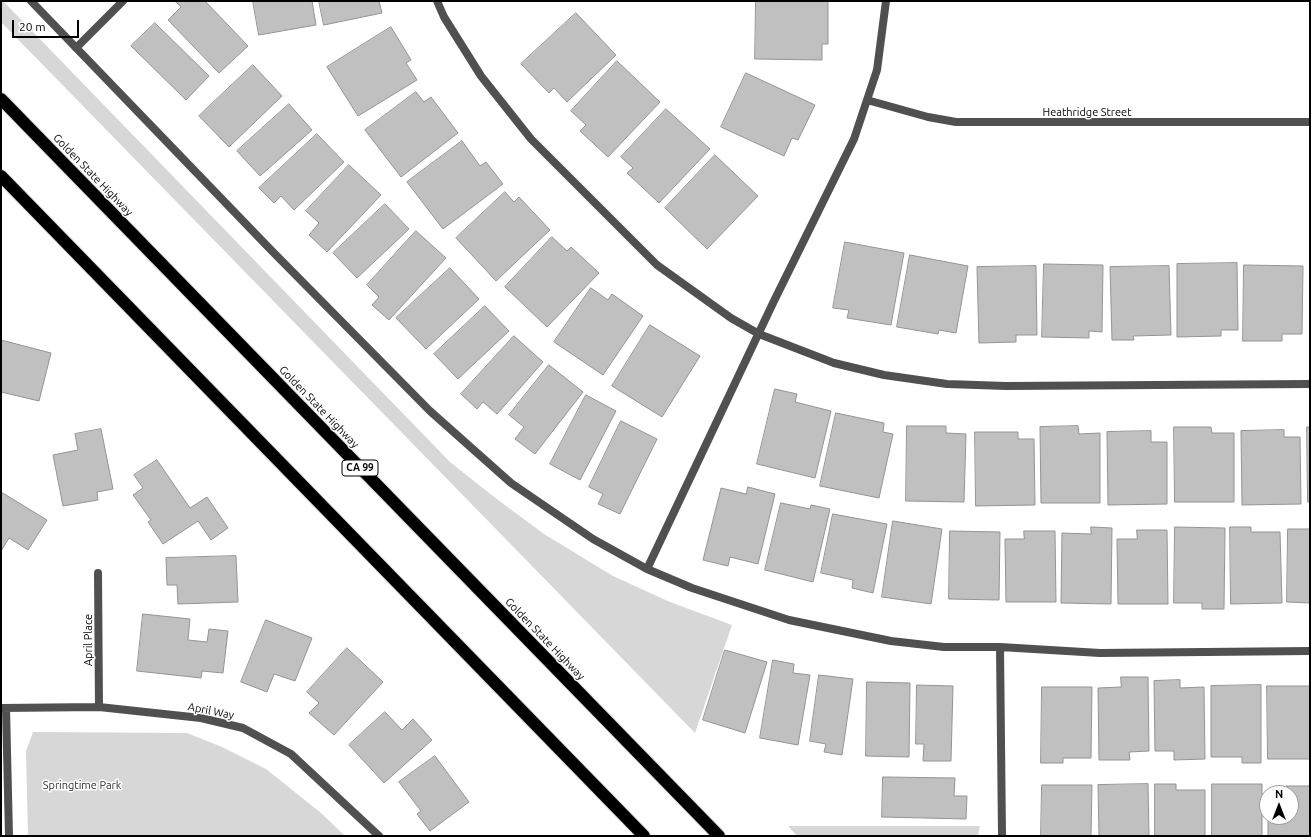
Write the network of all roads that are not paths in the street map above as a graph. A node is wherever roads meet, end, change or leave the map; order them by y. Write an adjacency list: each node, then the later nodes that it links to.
1 (31, 1): 5 (street)
2 (123, 1): 5 (street)
3 (437, 1): 10 (street)
4 (886, 1): 7 (street)
5 (76, 48): 12 (street)
6 (1, 99): 21 (highway, Golden State Highway / CA 99)
7 (867, 100): 8 (street, Heathridge Street); 10 (street)
8 (1310, 122)
9 (1, 176): 20 (highway)
10 (759, 334): 11 (street); 12 (street)
11 (1310, 384)
12 (647, 568): 14 (street)
13 (98, 573): 16 (street, April Place)
14 (1000, 648): 15 (street); 22 (street)
15 (1310, 651)
16 (99, 707): 17 (street, April Way); 19 (street, April Way)
17 (3, 708): 18 (street)
18 (9, 836)
19 (379, 836)
20 (644, 836)
21 (720, 836)
22 (1002, 836)

